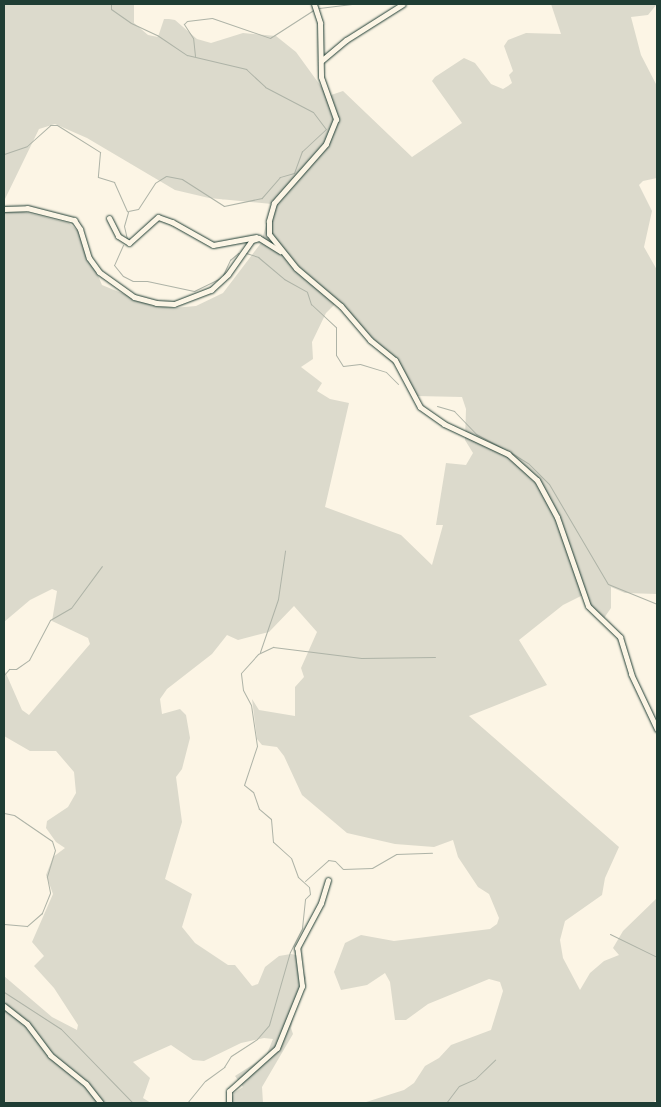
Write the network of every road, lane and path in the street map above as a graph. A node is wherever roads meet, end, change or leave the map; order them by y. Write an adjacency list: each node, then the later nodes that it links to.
1 (403, 4): 3 (street)
2 (315, 7): 3 (street)
3 (321, 61): 7 (street)
4 (4, 209): 6 (street)
5 (110, 218): 6 (street)
6 (259, 238): 7 (street)
7 (280, 251): 8 (street)
8 (657, 728)
9 (328, 880): 12 (street)
10 (4, 1006): 11 (street)
11 (101, 1103)
12 (229, 1103)

